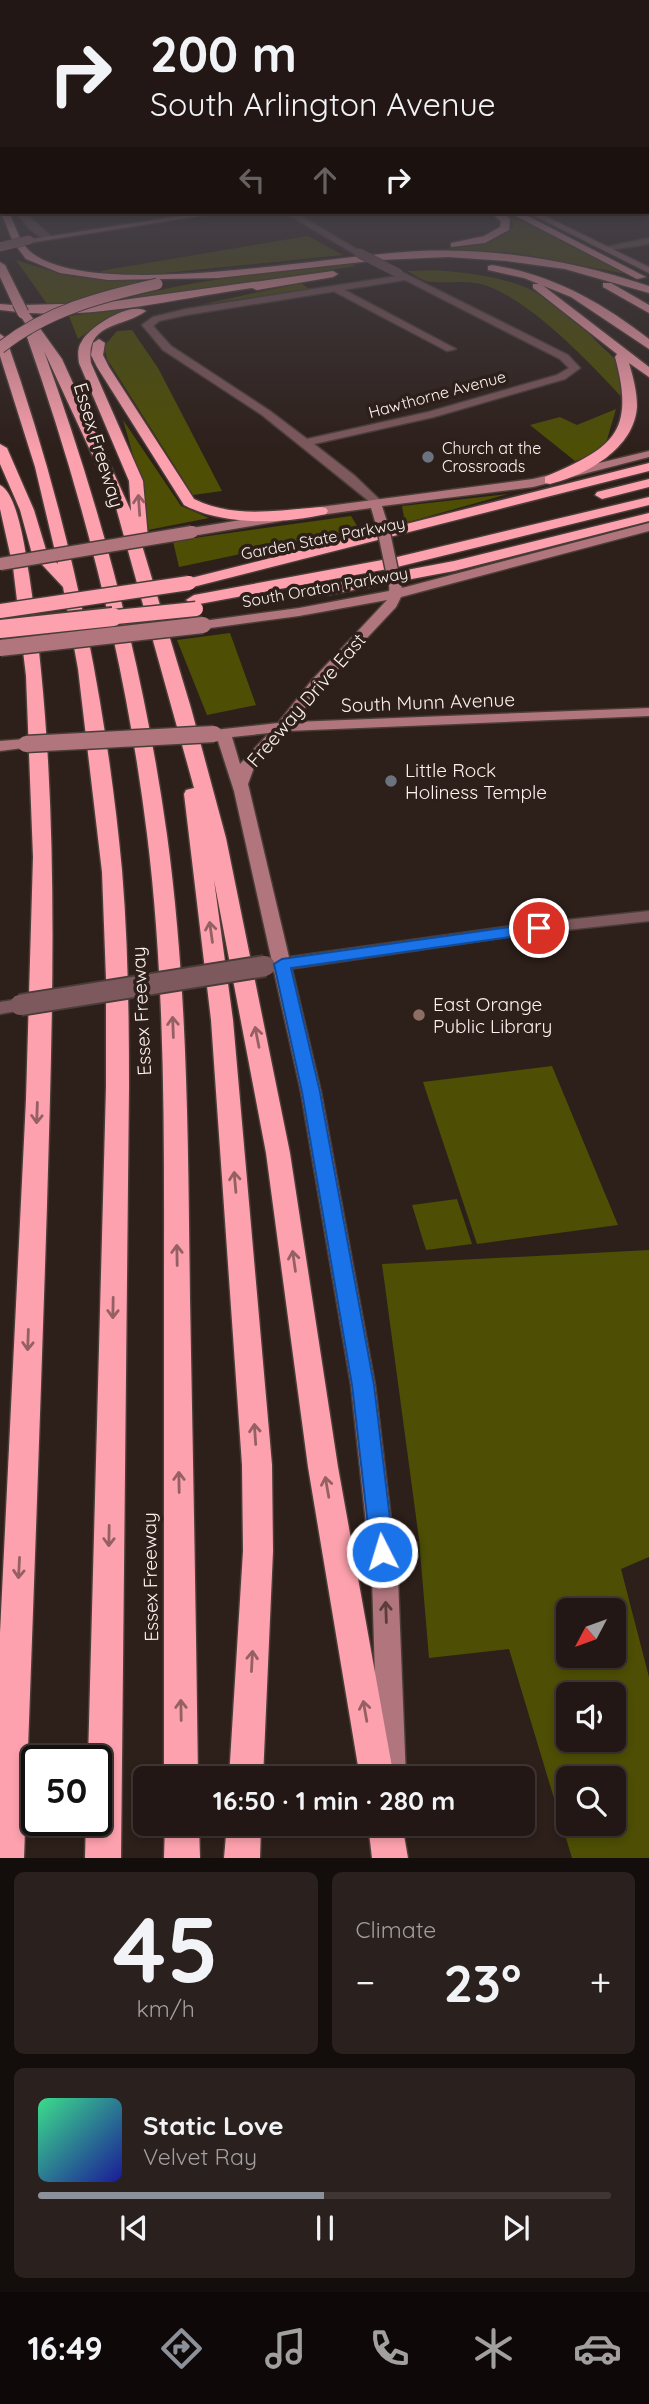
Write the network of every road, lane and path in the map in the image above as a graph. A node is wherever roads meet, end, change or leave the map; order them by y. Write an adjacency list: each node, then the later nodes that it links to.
1 (7, 280): 15 (highway, Essex Freeway)
2 (189, 280): 20 (highway, bridge)
3 (294, 280): 14 (highway)
4 (304, 280): 13 (highway)
5 (380, 280): 11 (street)
6 (412, 280): 23 (street, Hawthorne Avenue)
7 (518, 280): 17 (highway)
8 (546, 280): 19 (highway)
9 (594, 280): 16 (highway)
10 (615, 280): 12 (highway)
11 (336, 289): 21 (street); 23 (street)
12 (649, 290)
13 (175, 303): 31 (highway); 36 (highway, one-way to 13)
14 (0, 307)
15 (20, 308): 36 (highway); 53 (highway, Essex Freeway, one-way to 15)
16 (649, 310)
17 (587, 324): 22 (highway); 26 (highway)
18 (0, 338): 38 (highway, Essex Freeway)
19 (649, 345)
20 (0, 348)
21 (451, 349)
22 (649, 373)
23 (304, 443): 30 (street)
24 (0, 448): 38 (highway)
25 (648, 459): 26 (main road); 37 (highway)
26 (550, 480): 30 (main road)
27 (649, 483): 37 (highway, Garden State Parkway)
28 (0, 489): 35 (highway)
29 (649, 501): 41 (highway, Garden State Parkway)
30 (375, 502): 31 (main road); 39 (main road, bridge)
31 (320, 511): 34 (main road, bridge)
32 (0, 521): 35 (highway)
33 (648, 526): 39 (main road, South Oraton Parkway); 41 (highway)
34 (0, 564)
35 (21, 573): 61 (highway, one-way to 61)
36 (143, 573): 44 (highway)
37 (190, 583): 40 (highway, Garden State Parkway, bridge)
38 (70, 586): 62 (highway, Essex Freeway, one-way to 62)
39 (395, 590): 41 (main road, South Oraton Parkway); 46 (main road, Freeway Drive East)
40 (0, 611)
41 (198, 611): 42 (highway, bridge); 43 (main road, South Oraton Parkway, bridge)
42 (0, 629)
43 (0, 648)
44 (182, 708): 54 (highway, one-way to 44); 55 (highway, one-way to 44)
45 (649, 712): 46 (main road, South Munn Avenue)
46 (283, 727): 47 (main road, South Munn Avenue); 49 (main road, Freeway Drive East)
47 (219, 734): 48 (main road, South Munn Avenue, bridge); 49 (main road)
48 (0, 746)
49 (241, 795): 51 (main road, Freeway Drive East)
50 (649, 916): 51 (street)
51 (273, 965): 52 (street, bridge); 56 (main road, Freeway Drive East, one-way to 51)
52 (0, 1007)
53 (181, 1766)
54 (247, 1766)
55 (375, 1766)
56 (392, 1766)
57 (182, 1836): 63 (highway)
58 (243, 1836): 64 (highway)
59 (387, 1836): 65 (highway)
60 (394, 1836): 65 (main road)
61 (6, 1858)
62 (103, 1858)
63 (182, 1858)
64 (242, 1858)
65 (393, 1858)

